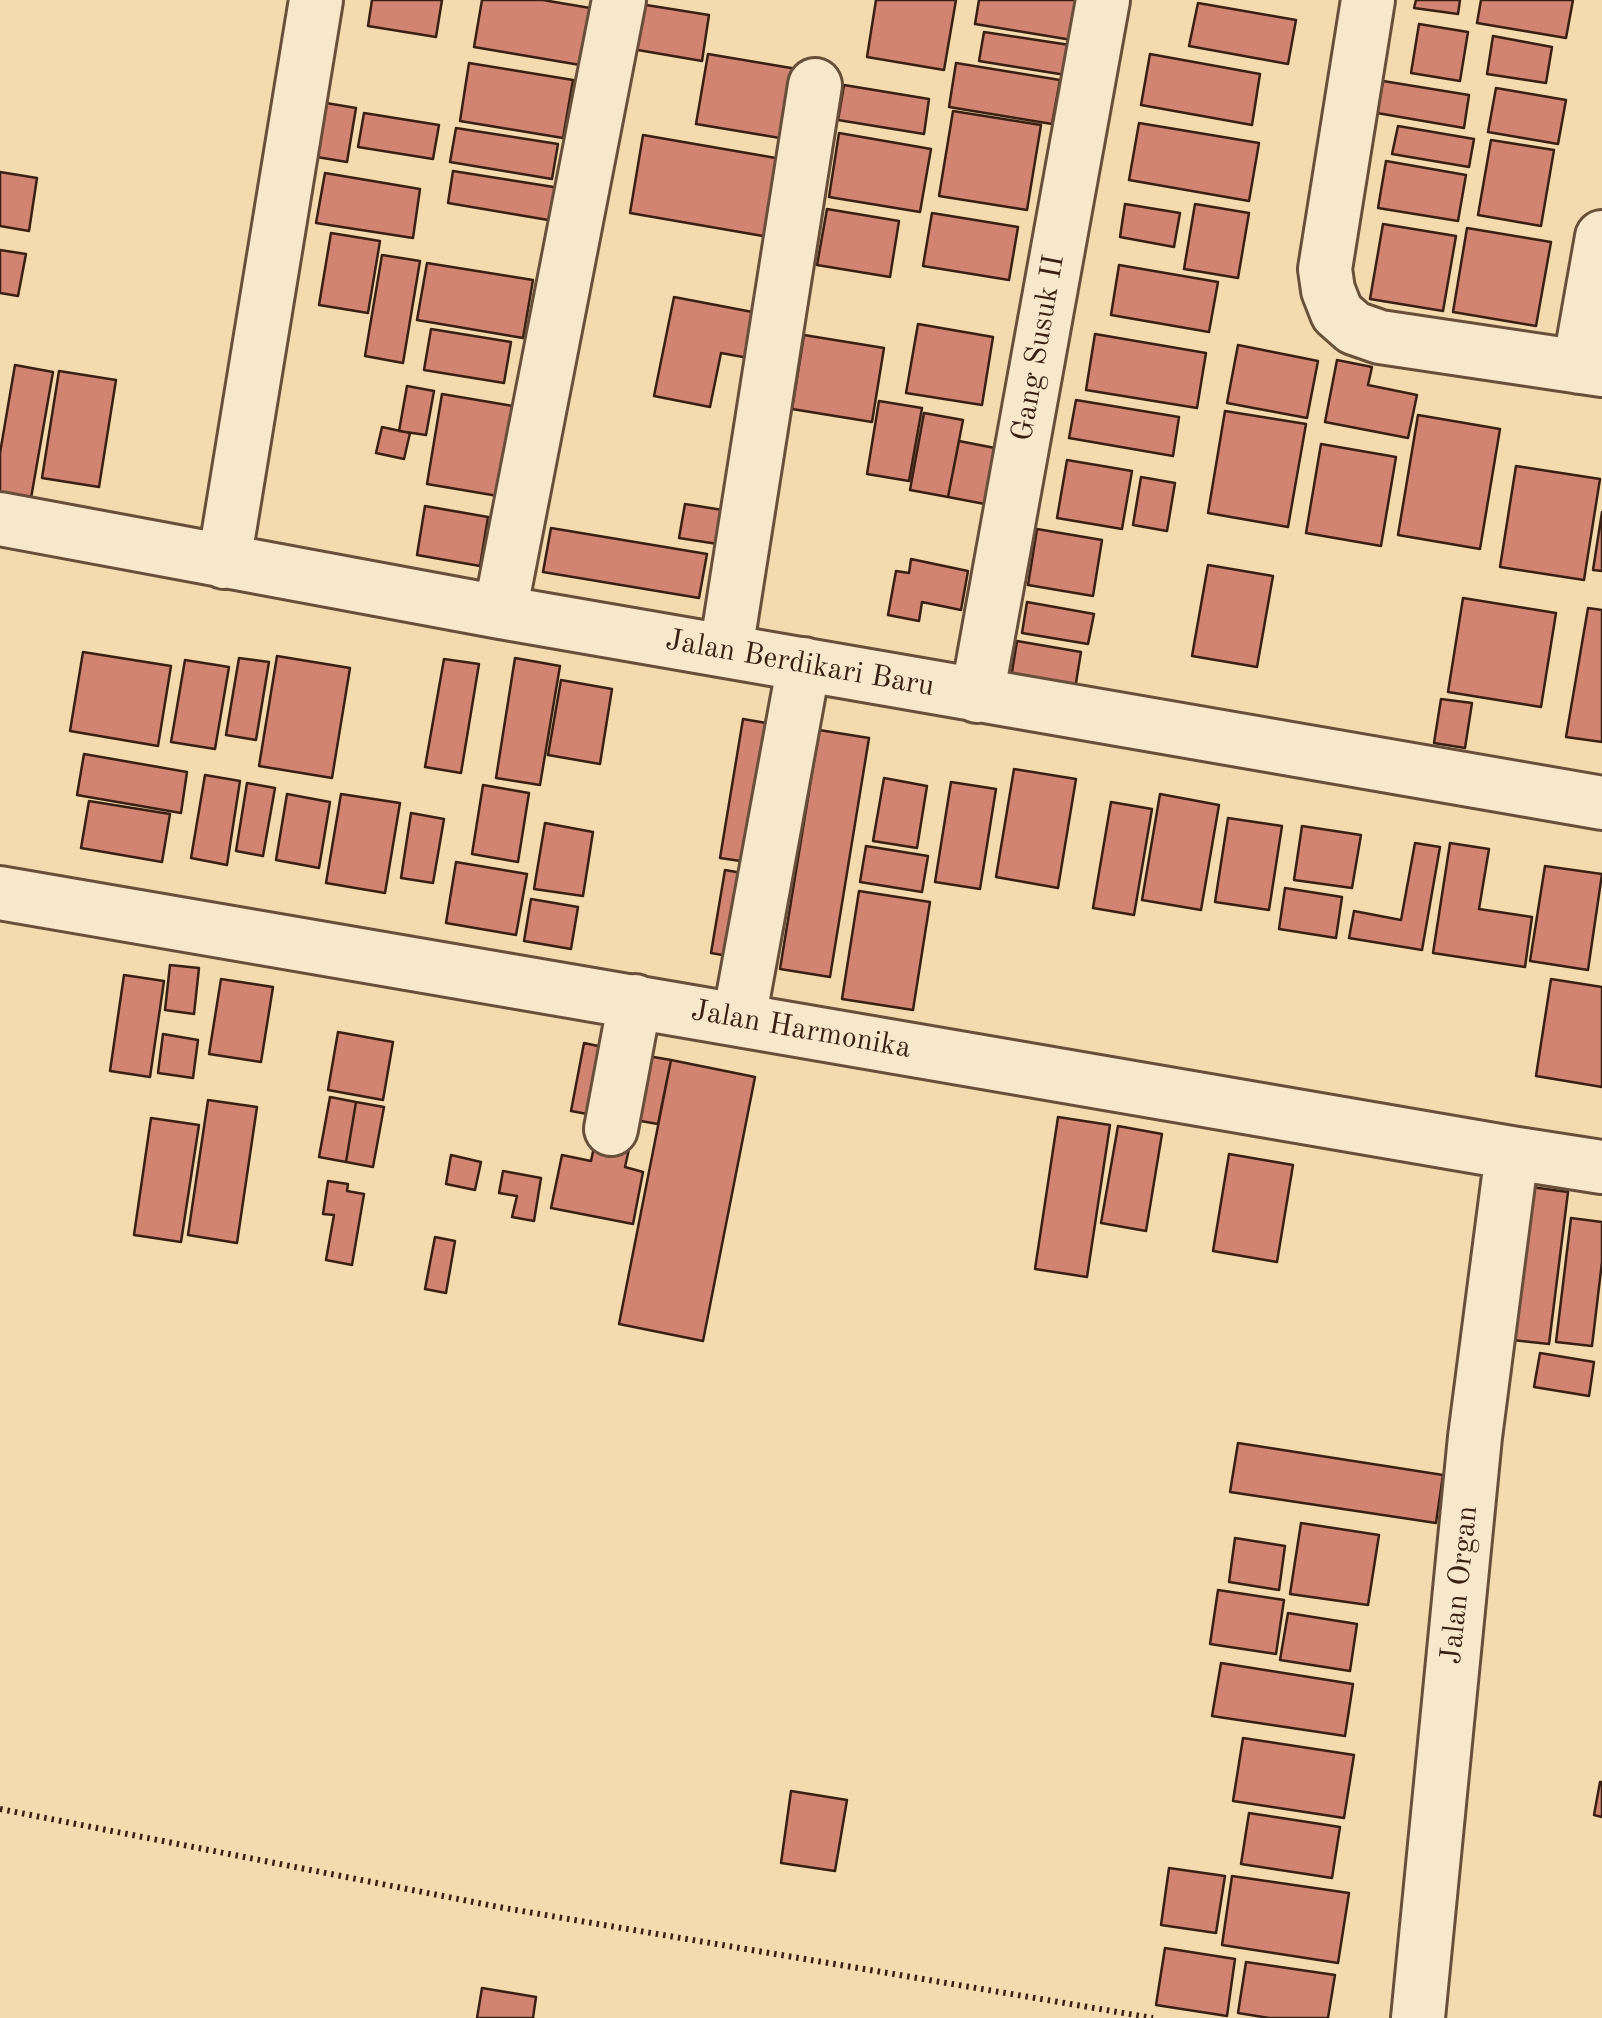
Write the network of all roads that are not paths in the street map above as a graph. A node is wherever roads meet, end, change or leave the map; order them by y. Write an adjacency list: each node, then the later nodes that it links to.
1 (316, 0): 9 (street)
2 (618, 0): 10 (street)
3 (1103, 0): 13 (street, Gang Susuk II)
4 (1368, 0): 7 (street)
5 (815, 85): 11 (street)
6 (1602, 237): 7 (street)
7 (1591, 368)
8 (0, 519): 9 (street, Jalan Berdikari Baru)
9 (224, 562): 10 (street, Jalan Berdikari Baru)
10 (500, 612): 11 (street, Jalan Berdikari Baru)
11 (726, 650): 12 (street, Jalan Berdikari Baru)
12 (804, 664): 13 (street, Jalan Berdikari Baru); 17 (street)
13 (977, 696): 14 (street, Jalan Berdikari Baru)
14 (1602, 803)
15 (0, 893): 16 (street, Jalan Harmonika)
16 (636, 1001): 17 (street, Jalan Harmonika); 18 (street)
17 (738, 1019): 19 (street, Jalan Harmonika)
18 (611, 1129)
19 (1512, 1153): 20 (street, Jalan Harmonika); 21 (street, Jalan Organ)
20 (1602, 1166)
21 (1418, 2018)

